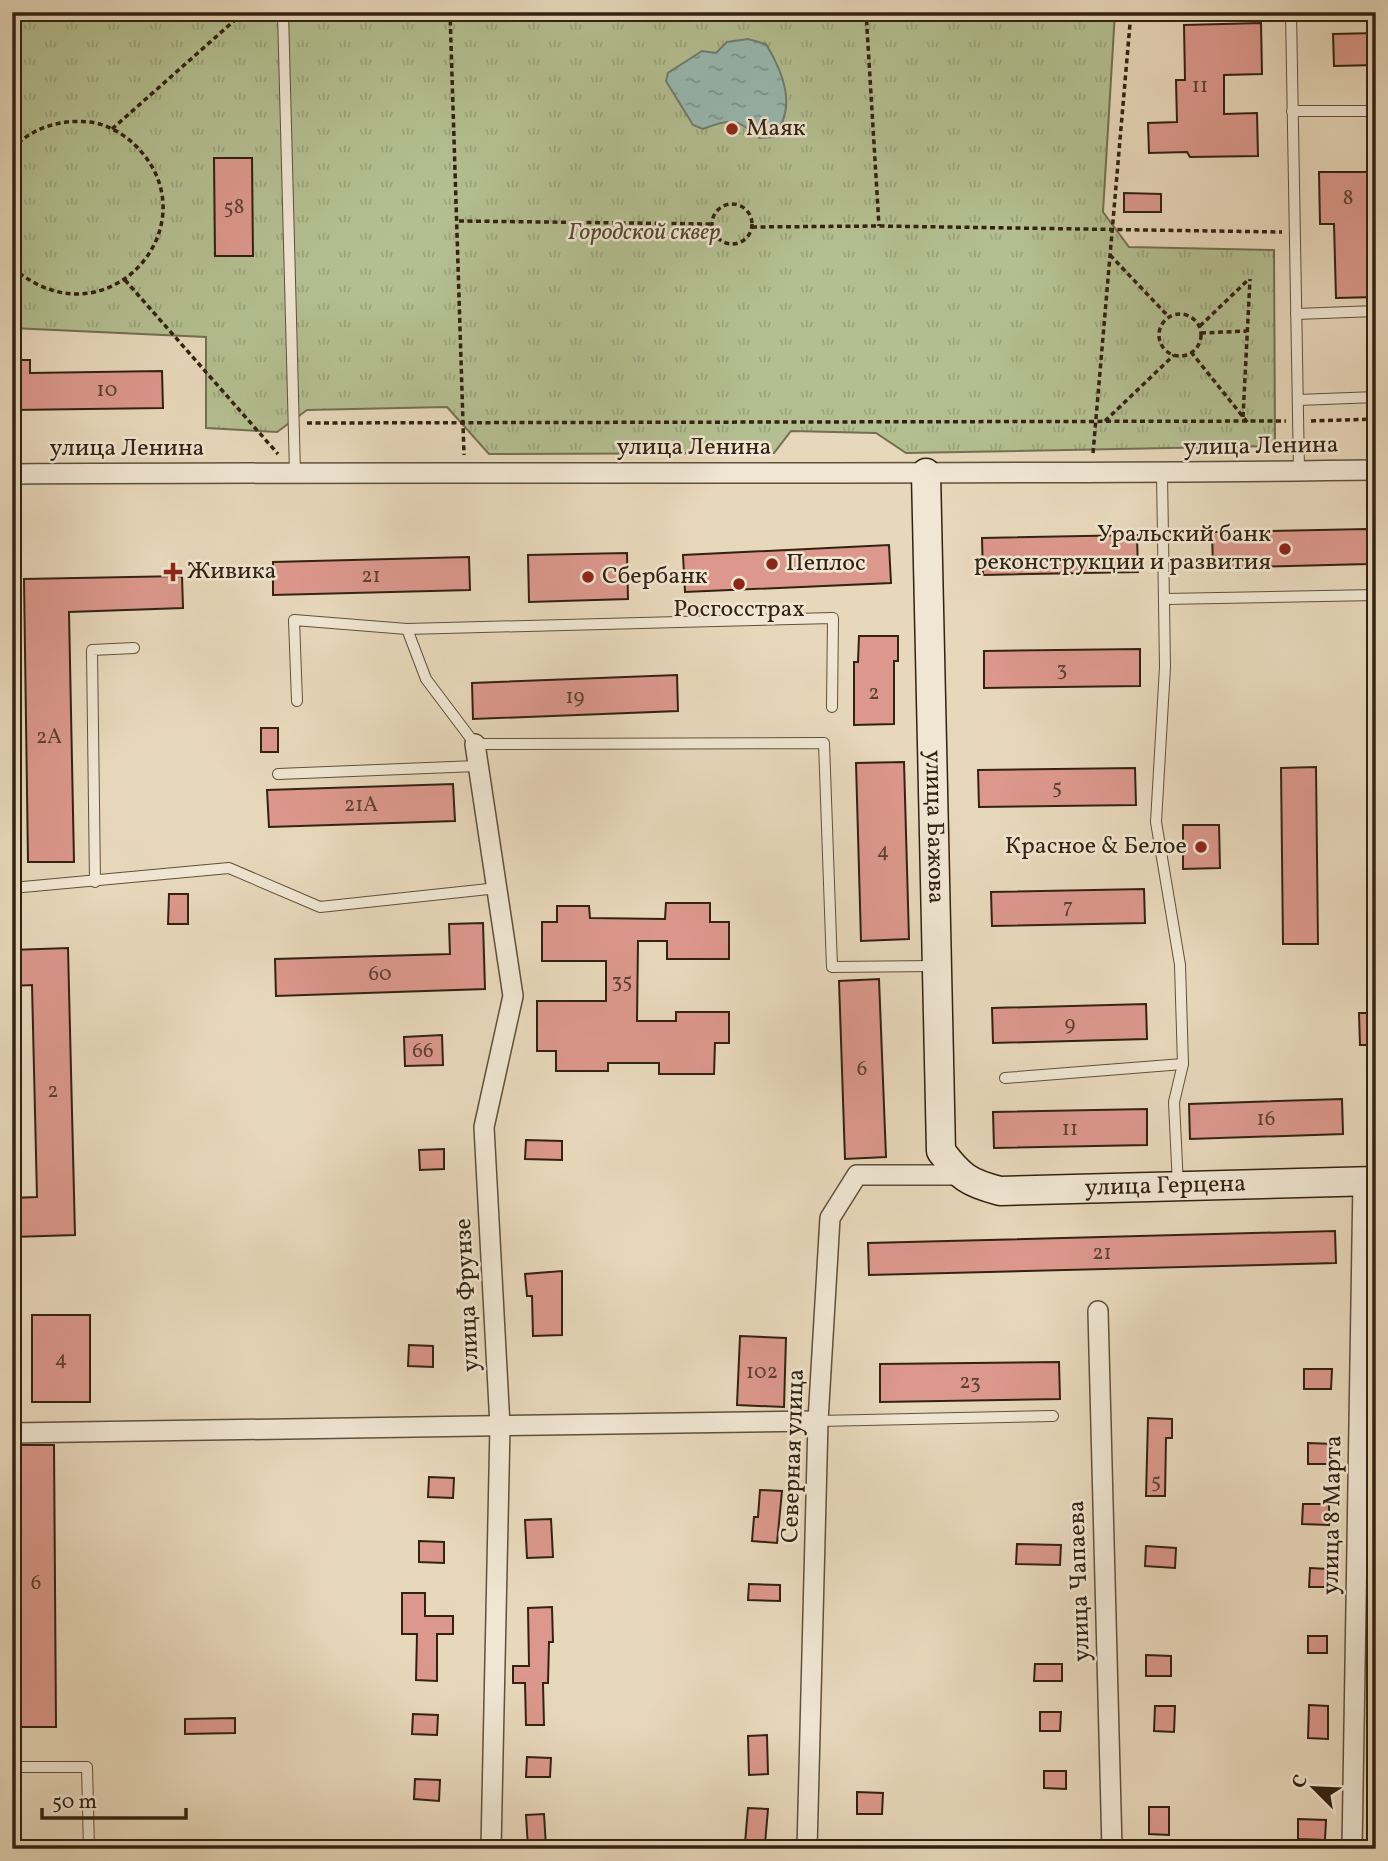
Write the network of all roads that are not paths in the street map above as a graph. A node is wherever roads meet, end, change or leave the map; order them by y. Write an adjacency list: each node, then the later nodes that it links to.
1 (283, 12): 11 (lane)
2 (1291, 12): 3 (lane)
3 (1292, 111): 4 (lane); 6 (lane)
4 (1376, 111)
5 (1376, 311): 6 (lane)
6 (1296, 314): 8 (lane)
7 (1376, 397): 8 (lane)
8 (1298, 400): 10 (lane)
9 (1376, 470): 10 (street, улица Ленина)
10 (1299, 471): 13 (street, улица Ленина)
11 (295, 473): 12 (street, улица Ленина); 14 (street, улица Ленина)
12 (926, 473): 13 (street, улица Ленина); 27 (street, улица Бажова)
13 (1161, 473): 16 (lane)
14 (12, 474)
15 (1376, 595): 16 (lane)
16 (1164, 599): 28 (lane)
17 (407, 629): 19 (lane); 20 (lane); 21 (lane)
18 (134, 648): 24 (lane)
19 (297, 701)
20 (832, 707)
21 (475, 744): 22 (street, улица Фрунзе); 27 (lane)
22 (477, 766): 23 (lane); 26 (street, улица Фрунзе)
23 (278, 774)
24 (95, 882): 25 (lane); 26 (lane)
25 (12, 888)
26 (498, 888): 36 (street, улица Фрунзе)
27 (937, 966): 30 (street, улица Бажова)
28 (1182, 1064): 29 (lane); 32 (lane)
29 (1005, 1078)
30 (959, 1175): 32 (street, улица Герцена); 35 (street, Северная улица)
31 (1369, 1181): 32 (street, улица Герцена); 43 (street, улица 8 Марта)
32 (1178, 1186)
33 (1098, 1311): 42 (street, улица Чапаева)
34 (1053, 1416): 35 (lane)
35 (818, 1421): 36 (street); 41 (street, Северная улица)
36 (500, 1426): 37 (street); 40 (street, улица Фрунзе)
37 (12, 1433)
38 (12, 1767): 39 (lane)
39 (89, 1849)
40 (491, 1849)
41 (807, 1849)
42 (1112, 1849)
43 (1352, 1849)

